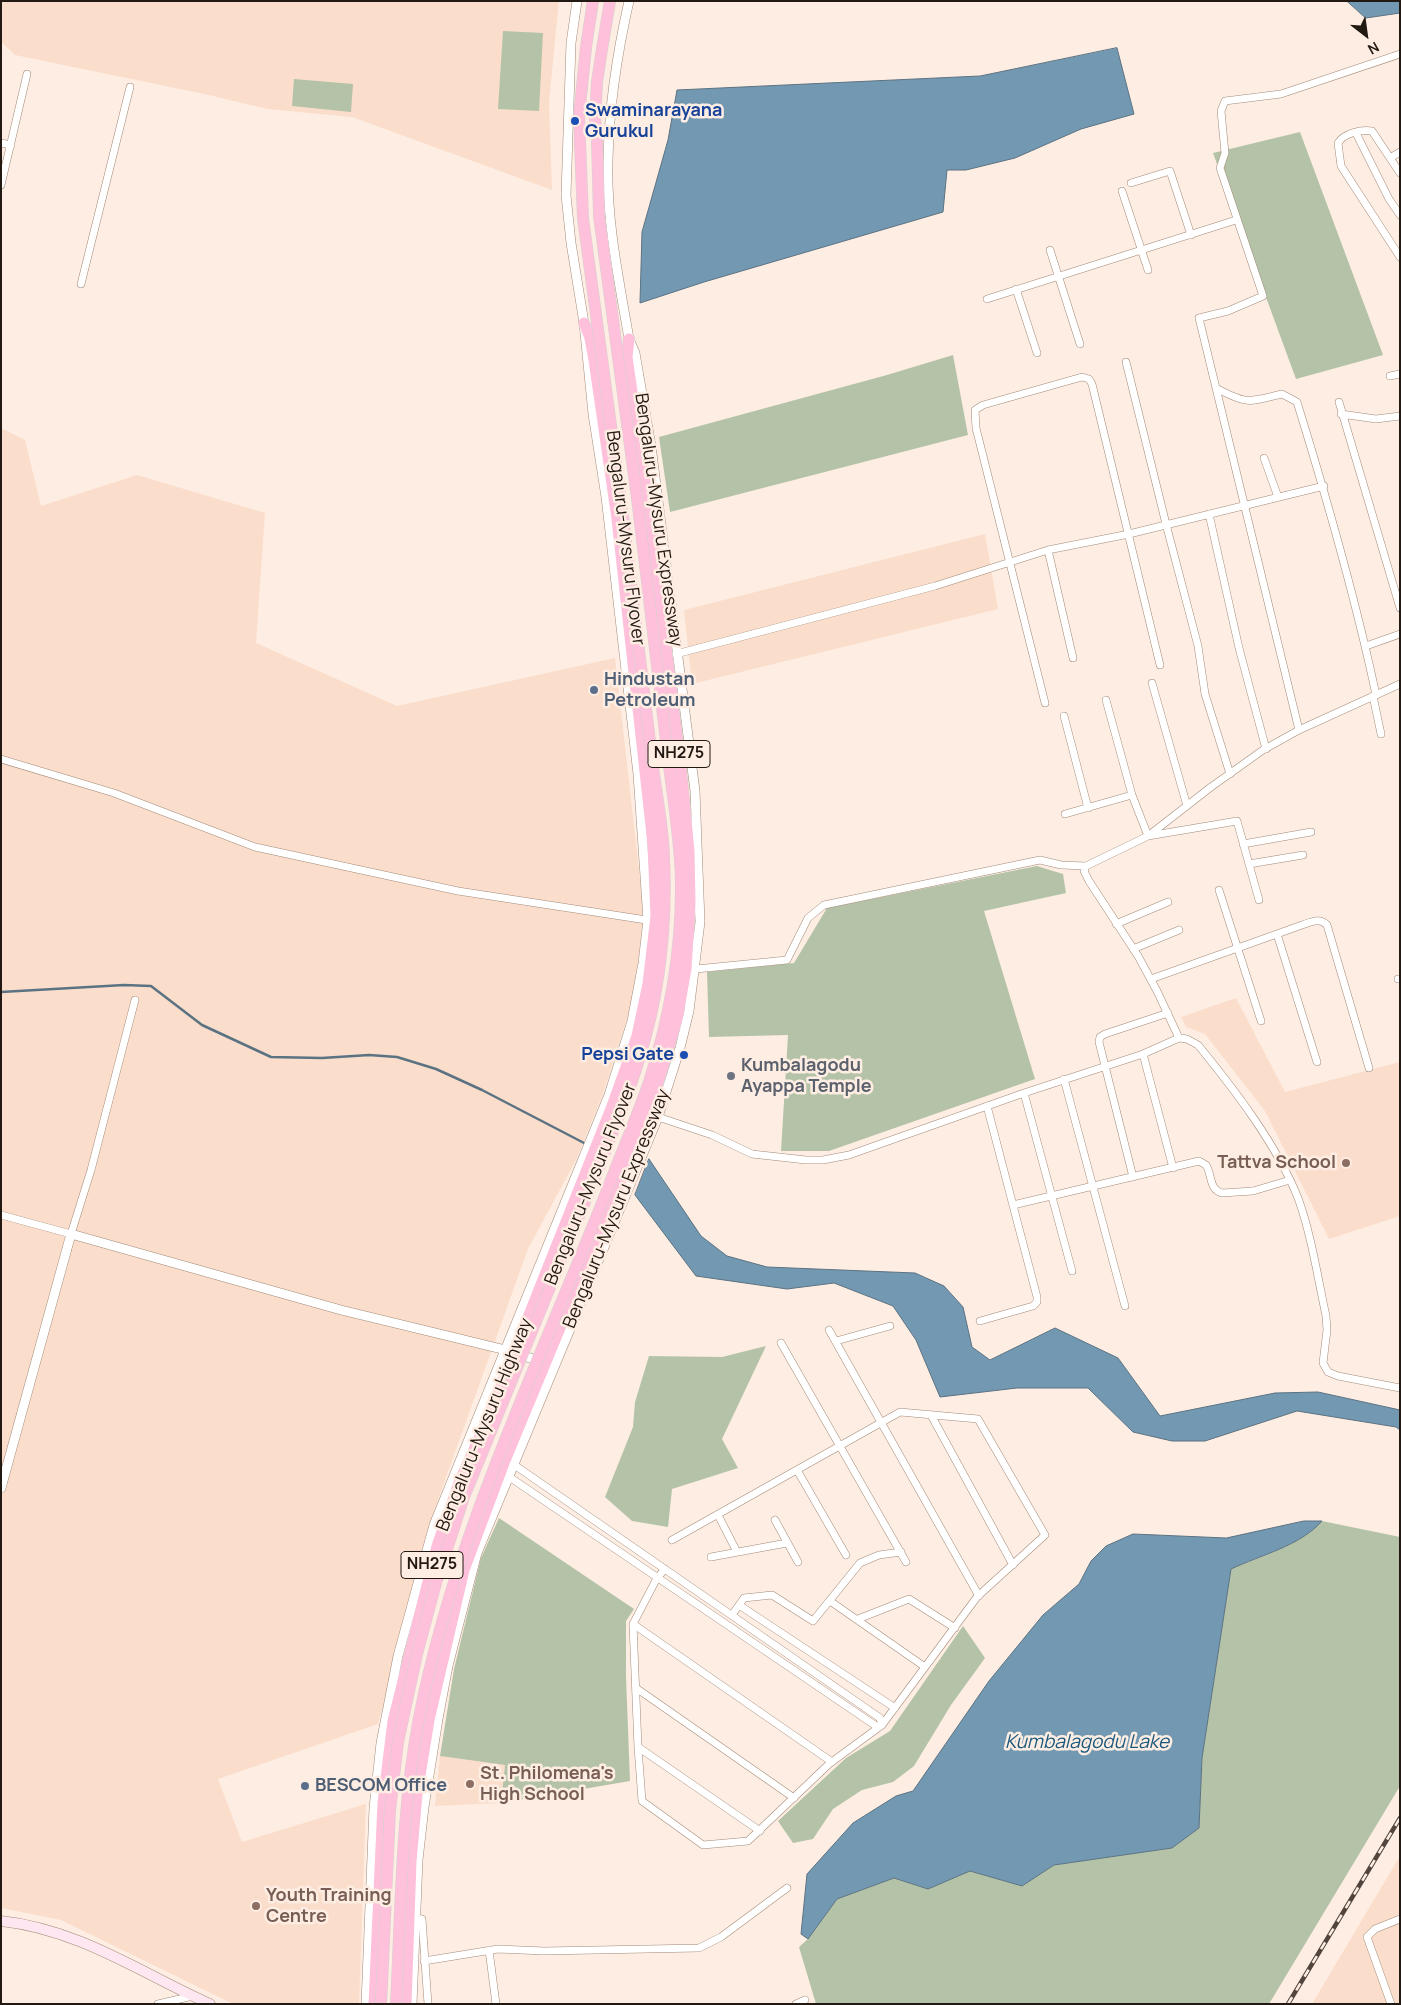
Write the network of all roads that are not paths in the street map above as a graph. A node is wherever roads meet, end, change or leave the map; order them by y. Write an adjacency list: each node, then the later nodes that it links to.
1 (577, 1): 9 (street, NH275)
2 (592, 1): 169 (highway, Bengaluru-Mysuru Flyover / NH275, bridge)
3 (610, 1): 102 (highway, Bengaluru-Mysuru Flyover / NH275, bridge)
4 (629, 1): 8 (street, Bengaluru-Mysuru Expressway / NH275)
5 (1400, 54): 20 (street)
6 (27, 74): 12 (street)
7 (130, 87): 27 (street)
8 (613, 90): 9 (street); 31 (street, Bengaluru-Mysuru Expressway / NH275)
9 (569, 91): 30 (street, Bengaluru-Mysuru Highway / NH275)
10 (1356, 133): 14 (street); 19 (street); 24 (street)
11 (1, 143): 12 (street)
12 (11, 145): 17 (street)
13 (1400, 152): 14 (street)
14 (1390, 158): 15 (street)
15 (1400, 174)
16 (1131, 184): 21 (street)
17 (1, 186)
18 (1122, 191): 23 (street)
19 (1400, 215)
20 (1236, 220): 21 (street); 37 (street)
21 (1191, 235): 23 (street)
22 (1050, 250): 26 (street)
23 (1141, 250): 25 (street); 26 (street)
24 (1400, 257)
25 (1148, 270)
26 (1059, 276): 28 (street); 32 (street)
27 (81, 284)
28 (1016, 289): 29 (street); 33 (street)
29 (987, 299)
30 (584, 323): 80 (highway, Bengaluru-Mysuru Highway / NH275)
31 (629, 339): 53 (street, Bengaluru-Mysuru Expressway / NH275); 100 (highway, Bengaluru-Mysuru Expressway / NH275)
32 (1080, 344)
33 (1037, 353)
34 (1126, 362): 46 (street)
35 (1400, 374): 36 (street)
36 (1390, 376)
37 (1216, 388): 42 (street); 44 (street)
38 (1339, 402): 39 (street)
39 (1341, 414): 40 (street); 50 (street)
40 (1400, 416)
41 (1264, 458): 43 (street)
42 (1324, 486): 43 (street); 52 (street)
43 (1278, 497): 44 (street)
44 (1246, 506): 45 (street); 62 (street)
45 (1209, 514): 46 (street); 64 (street)
46 (1166, 524): 47 (street); 66 (street)
47 (1129, 534): 48 (street); 49 (street); 55 (street)
48 (1048, 550): 49 (street); 54 (street)
49 (1009, 561): 53 (street); 60 (street)
50 (1400, 608)
51 (1400, 634): 52 (street)
52 (1366, 646): 58 (street)
53 (676, 654): 86 (street, Bengaluru-Mysuru Expressway / NH275)
54 (1073, 658)
55 (1160, 665)
56 (1152, 683): 68 (street)
57 (1400, 684): 58 (street)
58 (1375, 696): 62 (street); 63 (street)
59 (1106, 700): 67 (street)
60 (1045, 703)
61 (1064, 716): 69 (street)
62 (1299, 730): 64 (street)
63 (1381, 734)
64 (1266, 749): 66 (street)
65 (1, 759): 80 (street)
66 (1230, 774): 68 (street)
67 (1132, 795): 69 (street); 72 (street)
68 (1187, 806): 72 (street)
69 (1088, 808): 70 (street)
70 (1065, 814)
71 (1311, 832): 73 (street)
72 (1148, 836): 73 (street); 76 (street)
73 (1243, 844): 75 (street)
74 (1303, 855): 75 (street)
75 (1249, 864): 78 (street)
76 (1086, 866): 81 (street); 86 (street)
77 (1219, 890): 84 (street)
78 (1259, 900)
79 (1168, 902): 81 (street)
80 (652, 921): 117 (highway, Bengaluru-Mysuru Highway / NH275)
81 (1116, 924): 85 (street)
82 (1179, 930): 85 (street)
83 (1277, 934): 84 (street); 93 (street); 95 (street)
84 (1238, 948): 87 (street); 90 (street)
85 (1133, 949): 87 (street)
86 (696, 968): 99 (street, Bengaluru-Mysuru Expressway / NH275)
87 (1151, 979): 89 (street)
88 (135, 1000): 109 (street)
89 (1168, 1013): 91 (street); 94 (street)
90 (1261, 1021)
91 (1178, 1038): 92 (street); 104 (street)
92 (1143, 1054): 94 (street); 101 (street)
93 (1317, 1062)
94 (1105, 1066): 96 (street); 103 (street)
95 (1369, 1068)
96 (1064, 1079): 97 (street); 105 (street)
97 (1024, 1093): 98 (street); 106 (street)
98 (987, 1106): 99 (street); 107 (street)
99 (658, 1117): 100 (street, Bengaluru-Mysuru Expressway / NH275)
100 (631, 1168): 118 (highway, Bengaluru-Mysuru Expressway / NH275)
101 (1173, 1168): 103 (street); 104 (street)
102 (613, 1175): 170 (highway, Bengaluru-Mysuru Expressway / NH275, bridge)
103 (1133, 1177): 105 (street)
104 (1290, 1180): 119 (street)
105 (1093, 1186): 106 (street); 111 (street)
106 (1051, 1196): 107 (street); 110 (street)
107 (1013, 1205): 112 (street)
108 (1, 1215): 109 (street)
109 (71, 1234): 117 (street); 126 (street)
110 (1072, 1271)
111 (1125, 1306)
112 (980, 1321)
113 (890, 1326): 115 (street)
114 (830, 1330): 115 (street)
115 (836, 1341): 121 (street)
116 (780, 1343): 122 (street)
117 (510, 1351): 118 (street); 147 (highway, Bengaluru-Mysuru Highway / NH275)
118 (549, 1365): 123 (street, Bengaluru-Mysuru Expressway / NH275); 148 (highway, Bengaluru-Mysuru Expressway / NH275)
119 (1400, 1388)
120 (930, 1415): 121 (street); 137 (street); 137 (street)
121 (882, 1422): 122 (street); 140 (street)
122 (840, 1446): 124 (street); 132 (street)
123 (513, 1464): 125 (street, Bengaluru-Mysuru Expressway / NH275); 138 (street)
124 (797, 1470): 127 (street); 133 (street)
125 (508, 1476): 139 (street); 148 (street, Bengaluru-Mysuru Expressway / NH275)
126 (1, 1488)
127 (718, 1515): 129 (street); 131 (street)
128 (775, 1520): 130 (street)
129 (672, 1540)
130 (787, 1543): 131 (street); 135 (street)
131 (738, 1552): 134 (street)
132 (901, 1552): 136 (street); 141 (street)
133 (846, 1555)
134 (711, 1557)
135 (798, 1562)
136 (906, 1562)
137 (1012, 1565): 140 (street)
138 (665, 1569): 139 (street); 143 (street)
139 (657, 1578): 145 (street); 152 (street)
140 (979, 1596): 146 (street)
141 (830, 1601): 142 (street); 144 (street)
142 (739, 1605): 143 (street); 151 (street)
143 (732, 1615): 152 (street)
144 (858, 1619): 146 (street); 149 (street)
145 (633, 1624): 150 (street); 154 (street)
146 (955, 1628): 149 (street)
147 (403, 1657): 148 (street); 167 (street, NH275); 168 (highway, Bengaluru-Mysuru Highway / NH275)
148 (445, 1665): 158 (street, Bengaluru-Mysuru Expressway / NH275); 171 (highway, Bengaluru-Mysuru Expressway / NH275)
149 (925, 1667): 151 (street)
150 (636, 1688): 153 (street); 155 (street)
151 (895, 1708): 152 (street)
152 (882, 1725): 154 (street)
153 (638, 1747): 156 (street); 156 (street)
154 (832, 1762): 155 (street)
155 (794, 1798): 156 (street)
156 (760, 1831)
157 (787, 1888): 161 (street)
158 (416, 1918): 162 (street); 172 (street, Bengaluru-Mysuru Expressway / NH275)
159 (1400, 1919): 176 (street)
160 (1, 1921): 163 (main road)
161 (489, 1950): 162 (street); 174 (street)
162 (424, 1961): 173 (street)
163 (193, 1996): 165 (street); 166 (main road)
164 (805, 2000): 175 (street)
165 (158, 2004)
166 (210, 2004)
167 (366, 2004)
168 (374, 2004)
169 (381, 2004)
170 (396, 2004)
171 (406, 2004)
172 (412, 2004)
173 (428, 2004)
174 (496, 2004)
175 (796, 2004)
176 (1391, 2004)

